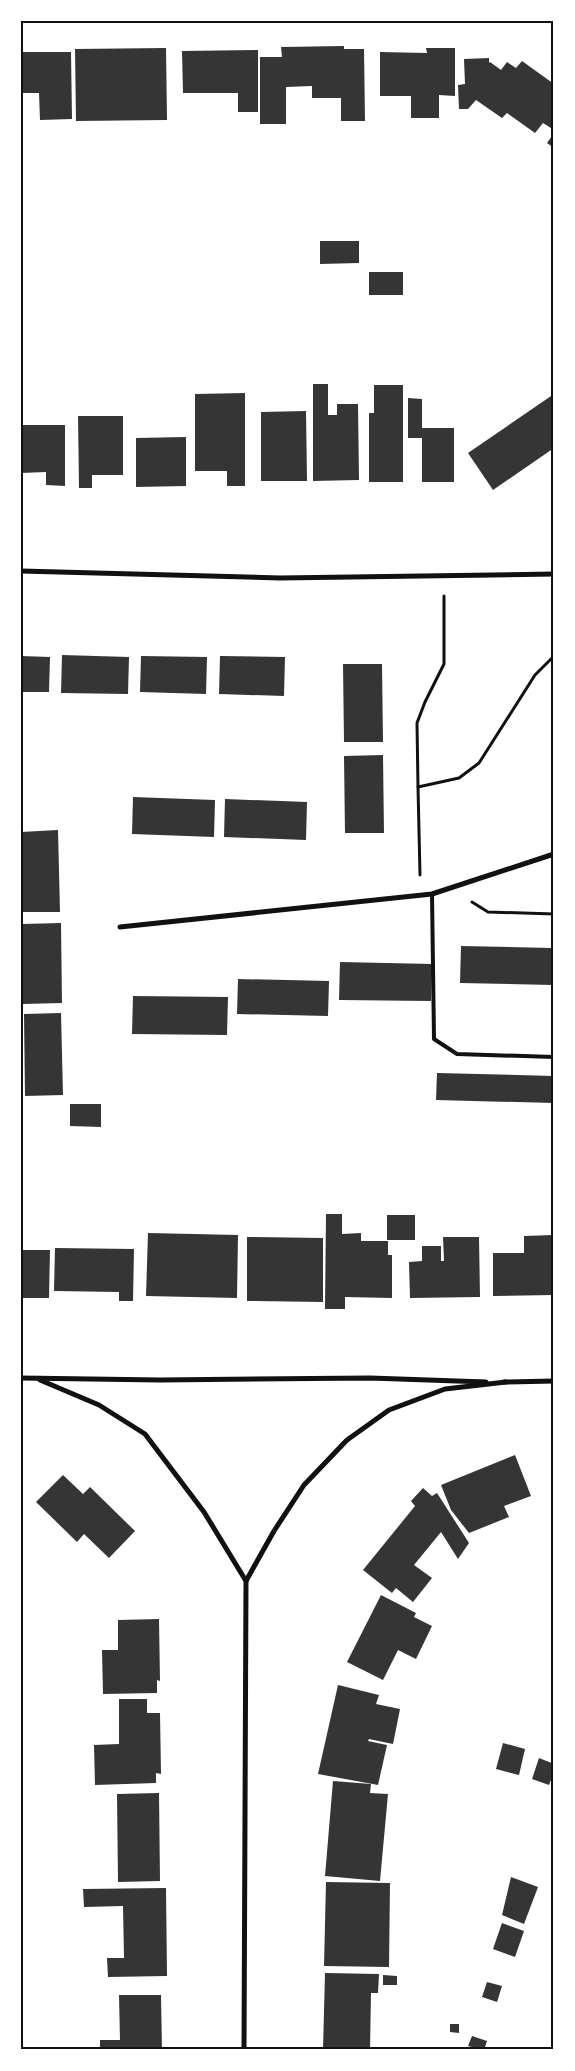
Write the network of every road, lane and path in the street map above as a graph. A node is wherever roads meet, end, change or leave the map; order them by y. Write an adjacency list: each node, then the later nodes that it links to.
1 (21, 571): 3 (street)
2 (554, 574): 3 (street)
3 (445, 576): 5 (path)
4 (554, 656): 5 (path)
5 (418, 787): 9 (path)
6 (554, 854): 7 (street)
7 (451, 888): 8 (street); 10 (path)
8 (432, 894): 9 (street); 12 (lane)
9 (421, 896): 11 (street)
10 (554, 914)
11 (120, 927)
12 (554, 1057)
13 (21, 1378): 14 (street)
14 (36, 1378): 16 (street); 17 (street)
15 (554, 1381): 16 (street)
16 (506, 1382): 17 (street)
17 (246, 1581): 18 (street)
18 (244, 2050)

